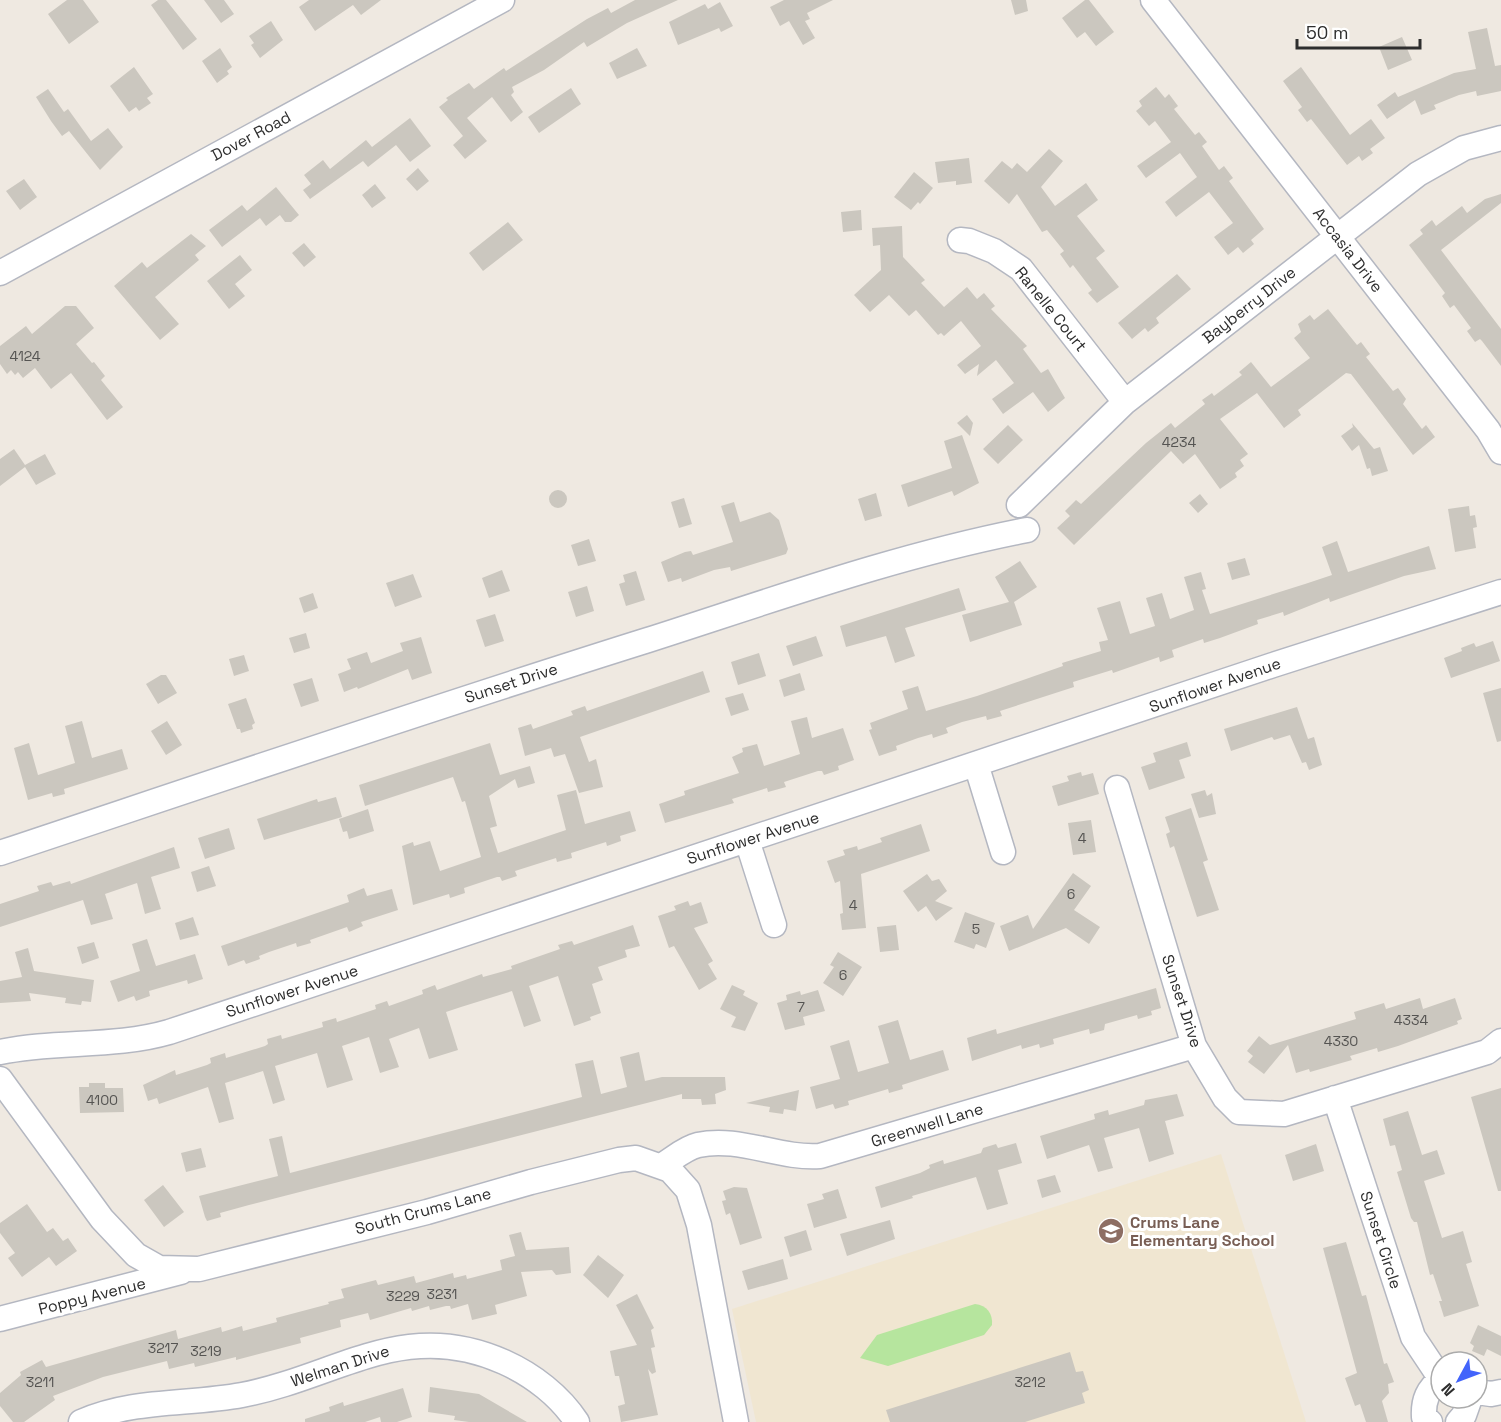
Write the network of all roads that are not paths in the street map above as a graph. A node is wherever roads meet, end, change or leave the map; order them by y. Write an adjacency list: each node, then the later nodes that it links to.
1 (502, 0): 6 (street, Dover Road)
2 (1153, 0): 4 (street, Accasia Drive)
3 (1501, 138): 4 (street, Bayberry Drive)
4 (1337, 236): 7 (street, Bayberry Drive); 8 (street, Accasia Drive)
5 (960, 240): 7 (street, Ranelle Court)
6 (0, 273)
7 (1125, 402): 9 (street, Bayberry Drive)
8 (1501, 452)
9 (1019, 505)
10 (1027, 530): 16 (street, Sunset Drive)
11 (1501, 592): 12 (street, Sunflower Avenue)
12 (976, 764): 14 (street, Sunflower Avenue); 15 (street)
13 (1117, 788): 19 (street, Sunset Drive)
14 (747, 840): 17 (street); 20 (street, Sunflower Avenue)
15 (1003, 852)
16 (0, 853)
17 (774, 925)
18 (1501, 1041): 22 (street, Sunset Drive)
19 (1194, 1046): 22 (street, Sunset Drive); 23 (street, Greenwell Lane)
20 (0, 1052)
21 (0, 1079): 24 (street, South Crums Lane)
22 (1335, 1098): 26 (street, Sunset Circle)
23 (661, 1166): 24 (street, South Crums Lane); 30 (street, South Crums Lane)
24 (183, 1271): 25 (street, Poppy Avenue)
25 (0, 1319)
26 (1429, 1361)
27 (1429, 1392): 31 (street)
28 (81, 1422): 29 (street, Welman Drive)
29 (577, 1422)
30 (736, 1422)
31 (1430, 1422)

